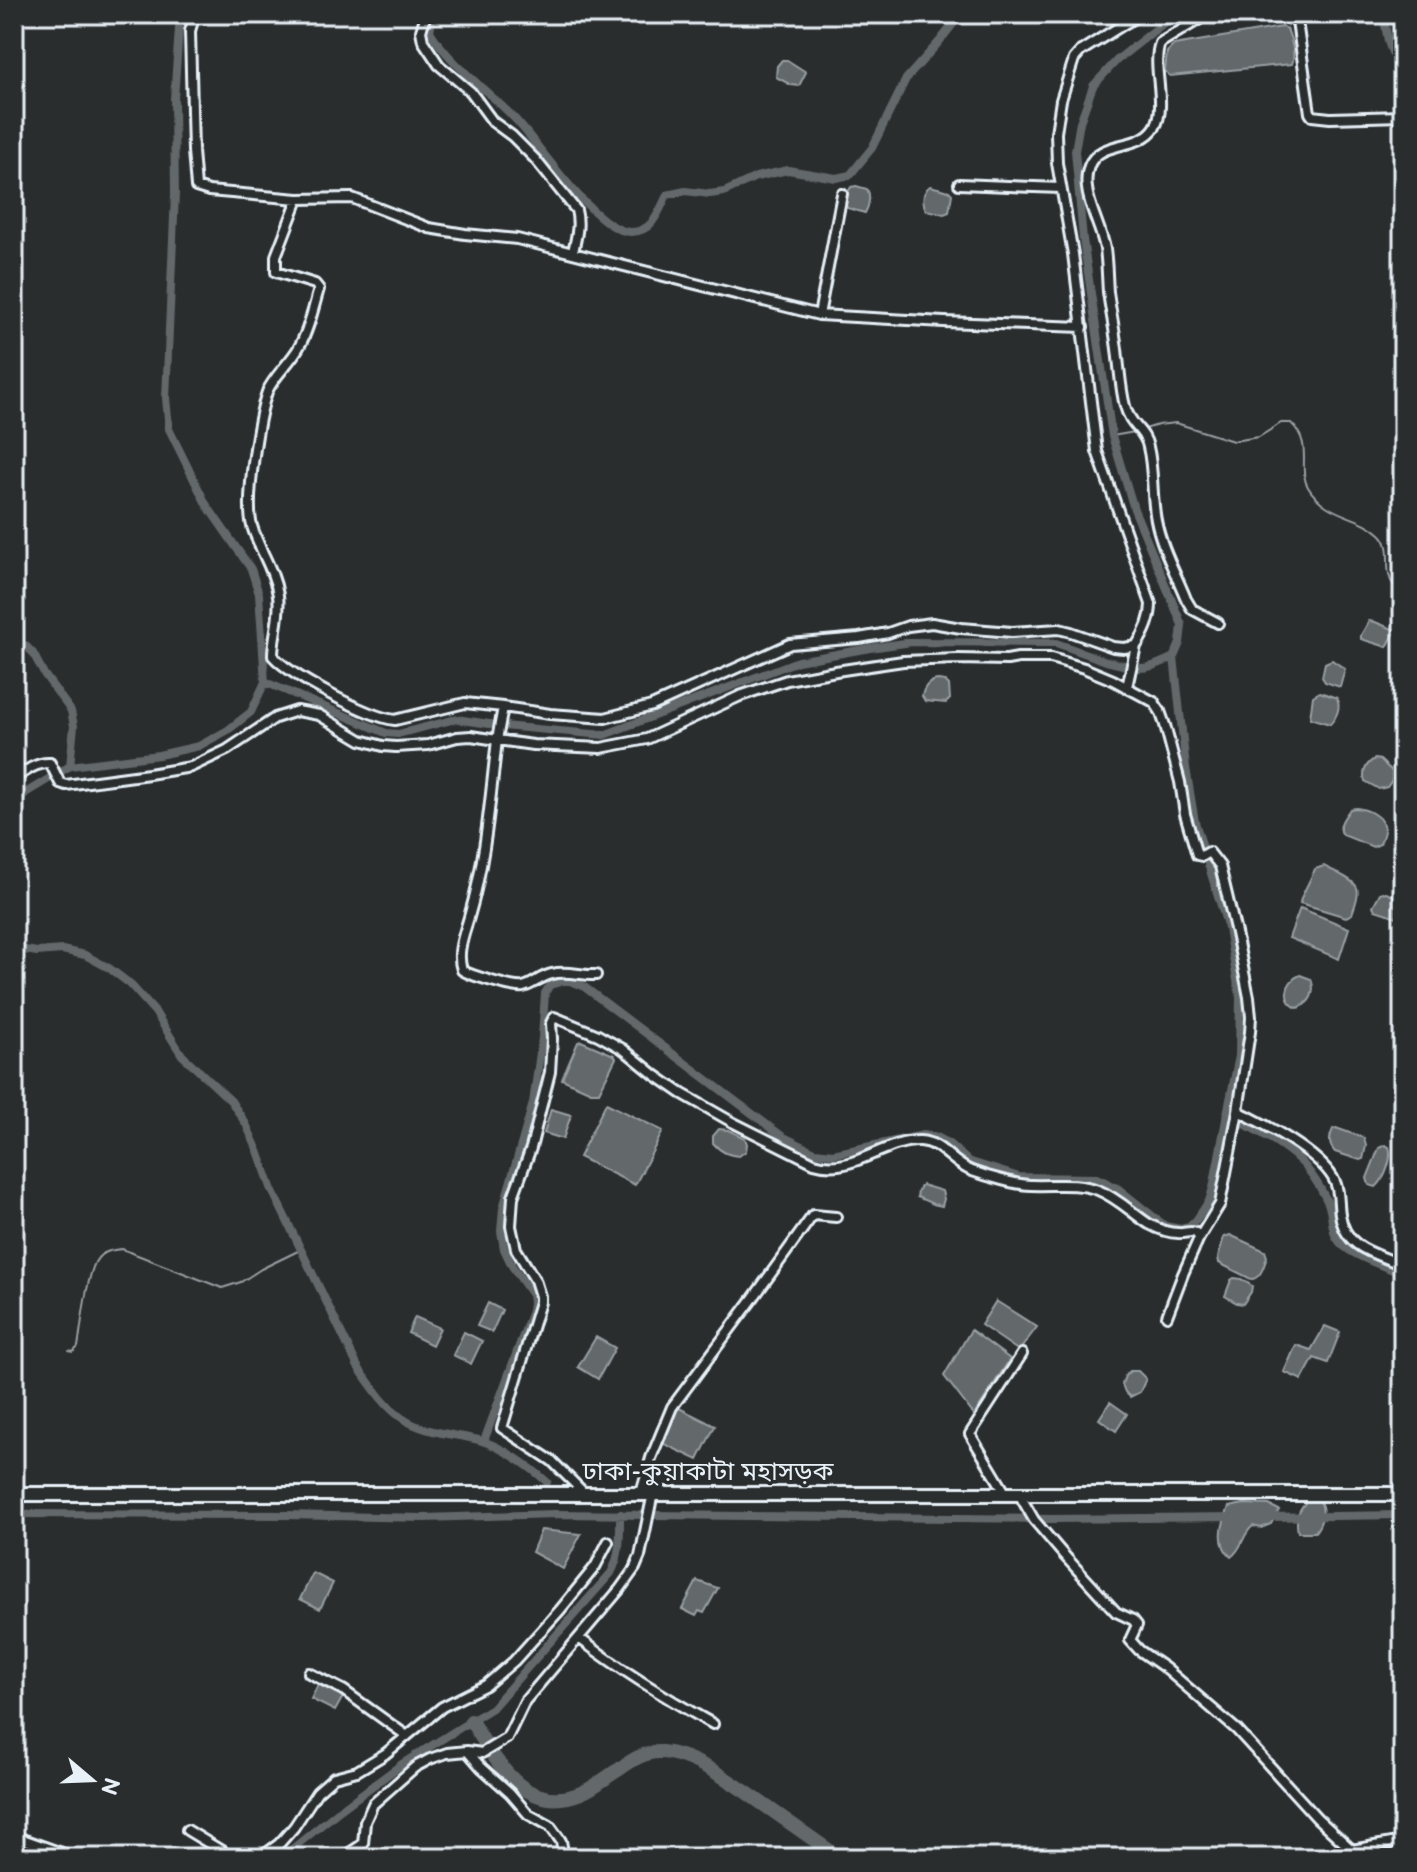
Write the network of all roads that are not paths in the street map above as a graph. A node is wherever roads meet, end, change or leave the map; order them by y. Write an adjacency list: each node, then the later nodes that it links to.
1 (195, 14): 10 (street)
2 (426, 14): 11 (street)
3 (1140, 14): 8 (street)
4 (1208, 14): 14 (street)
5 (1296, 14): 6 (street)
6 (1403, 116)
7 (959, 184): 8 (street)
8 (1061, 188): 13 (street)
9 (842, 194): 12 (street)
10 (298, 199): 11 (street); 17 (street)
11 (573, 252): 12 (street)
12 (819, 315): 13 (street)
13 (1083, 327): 15 (street)
14 (1218, 623)
15 (1136, 646): 16 (street); 17 (street)
16 (1127, 687): 18 (street); 21 (street)
17 (501, 712): 18 (street)
18 (497, 736): 19 (street); 20 (street)
19 (14, 779)
20 (596, 975)
21 (1238, 1111): 23 (street); 24 (street)
22 (836, 1217): 28 (street)
23 (1199, 1238): 25 (street); 27 (street)
24 (1403, 1265)
25 (1167, 1316)
26 (1022, 1354): 30 (street)
27 (584, 1493): 28 (main road, ঢাকা-কুয়াকাটা মহাসড়ক); 29 (main road, ঢাকা-কুয়াকাটা মহাসড়ক)
28 (647, 1493): 30 (main road, ঢাকা-কুয়াকাটা মহাসড়ক); 33 (street)
29 (14, 1494)
30 (1012, 1494): 31 (main road, ঢাকা-কুয়াকাটা মহাসড়ক); 41 (street)
31 (1403, 1494)
32 (608, 1542): 36 (street)
33 (579, 1638): 35 (street); 37 (street)
34 (309, 1673): 36 (street)
35 (713, 1724)
36 (407, 1736): 44 (street)
37 (467, 1751): 45 (street); 46 (street)
38 (187, 1830): 43 (street)
39 (14, 1836): 42 (street)
40 (1403, 1841): 41 (street)
41 (1350, 1854)
42 (76, 1858)
43 (233, 1858)
44 (260, 1858)
45 (342, 1858)
46 (564, 1858)

